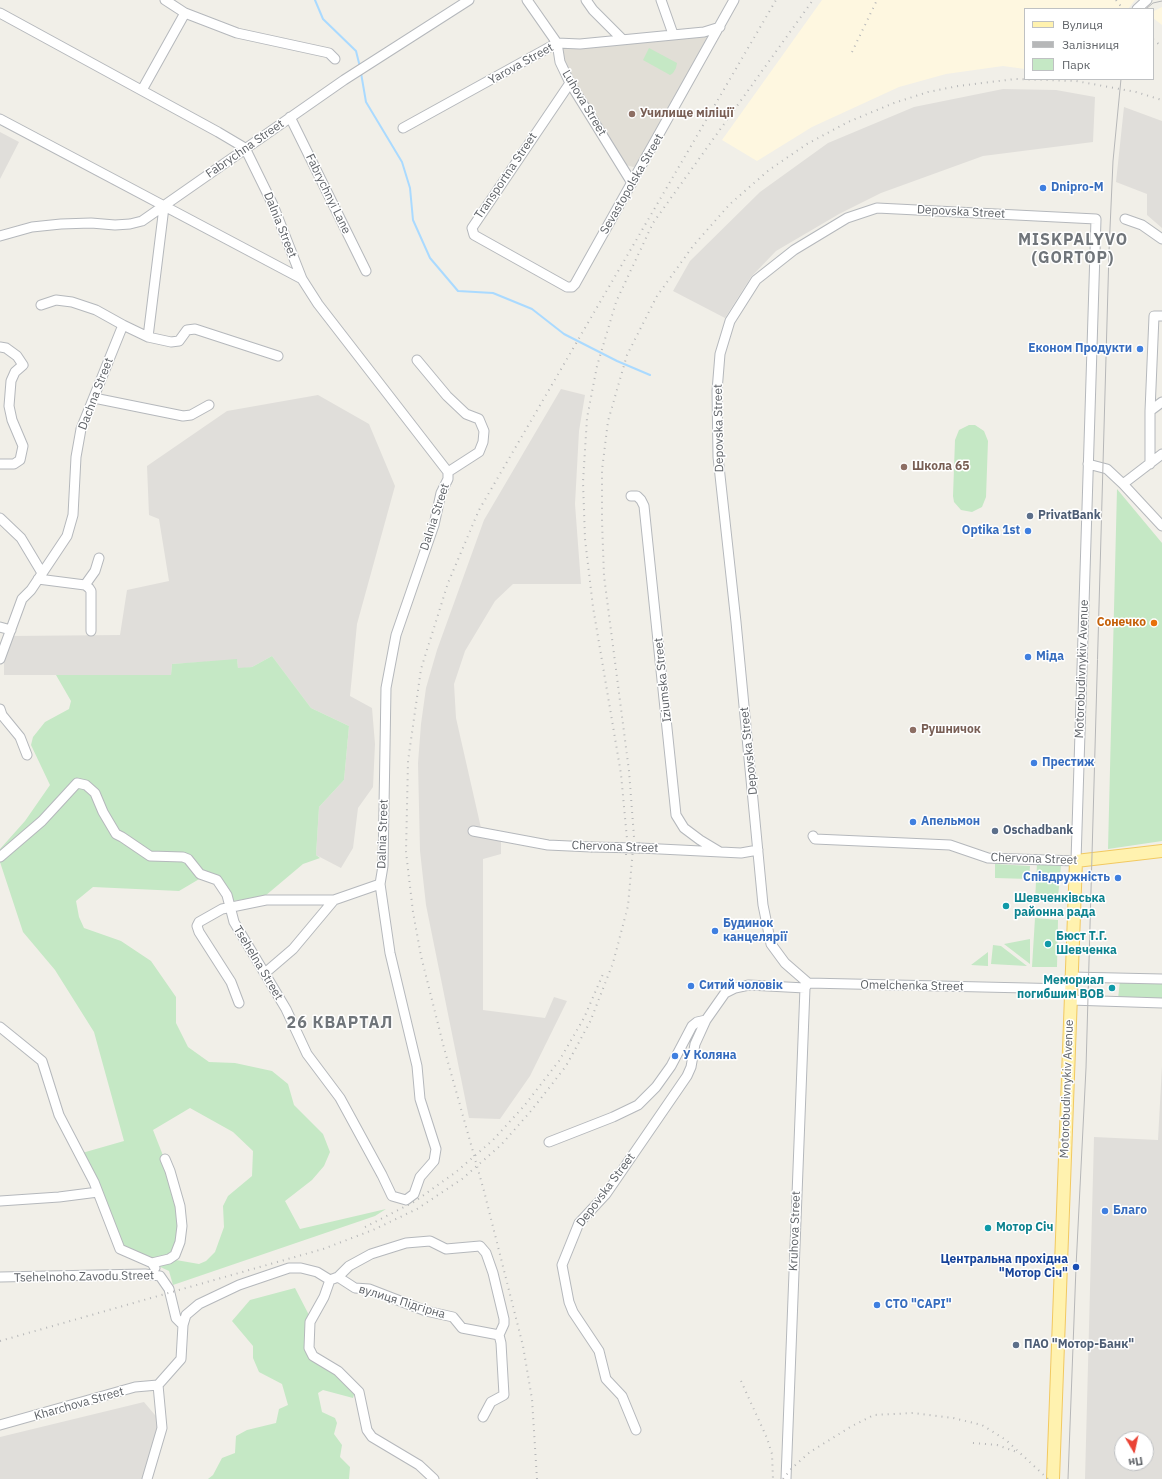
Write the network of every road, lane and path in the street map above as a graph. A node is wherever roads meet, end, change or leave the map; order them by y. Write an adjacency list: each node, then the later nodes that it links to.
1 (165, 0): 10 (street)
2 (469, 0): 18 (street, Fabrychna Street)
3 (528, 0): 14 (street, Luhova Street)
4 (586, 0): 13 (street)
5 (661, 0): 12 (street)
6 (734, 0): 11 (street, Sevastopolska Street)
7 (1147, 0): 8 (street)
8 (1138, 8)
9 (0, 13): 17 (street)
10 (185, 13): 15 (street); 17 (street)
11 (720, 27): 12 (street, Yarova Street); 22 (street, Sevastopolska Street)
12 (673, 34): 13 (street, Yarova Street)
13 (622, 39): 14 (street, Yarova Street)
14 (557, 43): 16 (street, Luhova Street); 20 (street, Yarova Street)
15 (335, 59)
16 (570, 83): 22 (street, Luhova Street); 30 (street, Transportna Street)
17 (142, 90): 21 (street)
18 (290, 118): 21 (street, Fabrychna Street); 28 (street, Fabrychnyi Lane)
19 (0, 119): 23 (street)
20 (403, 128)
21 (245, 148): 23 (street, Fabrychna Street); 29 (street, Dalnia Street)
22 (632, 183): 30 (street, Sevastopolska Street)
23 (164, 207): 26 (street, Fabrychna Street); 29 (street); 34 (street)
24 (1096, 219): 44 (street, Motorobudivnykiv Avenue); 62 (street, Depovska Street)
25 (1125, 220): 27 (street)
26 (0, 236)
27 (1162, 239)
28 (366, 271)
29 (302, 279): 46 (street, Dalnia Street)
30 (575, 284)
31 (41, 305): 33 (street)
32 (1162, 316): 41 (street)
33 (123, 325): 34 (street); 38 (street, Dachna Street)
34 (148, 337): 36 (street)
35 (0, 347): 43 (street)
36 (278, 356)
37 (417, 360): 46 (street)
38 (94, 398): 40 (street); 52 (street, Dachna Street)
39 (1162, 402): 41 (street)
40 (209, 405)
41 (1150, 411): 45 (street)
42 (1162, 454): 45 (street)
43 (0, 464)
44 (1088, 464): 47 (street); 66 (street, Motorobudivnykiv Avenue)
45 (1150, 464): 47 (street)
46 (448, 472): 67 (street, Dalnia Street)
47 (1123, 484): 50 (street)
48 (631, 496): 64 (street, Iziumska Street)
49 (0, 518): 52 (street)
50 (1162, 526)
51 (98, 558): 53 (street)
52 (40, 576): 53 (street); 55 (street, Dachna Street)
53 (85, 585): 56 (street)
54 (0, 627): 55 (street)
55 (10, 630): 57 (street)
56 (91, 631)
57 (0, 659)
58 (0, 709): 59 (street)
59 (27, 755)
60 (473, 831): 64 (street, Chervona Street, bridge)
61 (813, 836): 66 (street, Chervona Street)
62 (758, 850): 64 (street, Chervona Street); 73 (street, Depovska Street)
63 (1162, 851): 66 (main road, Chervona Street)
64 (720, 852)
65 (0, 856): 69 (street, Tsehelna Street)
66 (1076, 862): 71 (main road, Motorobudivnykiv Avenue)
67 (380, 884): 68 (street); 82 (street, Dalnia Street)
68 (334, 900): 69 (street); 70 (street)
69 (230, 906): 70 (street, Tsehelna Street); 75 (street)
70 (265, 973): 82 (street, Tsehelna Street)
71 (1070, 977): 72 (street); 74 (main road, Motorobudivnykiv Avenue)
72 (1162, 979)
73 (806, 986): 74 (street, Omelchenka Street); 77 (street, Depovska Street); 96 (street, Kruhova Street)
74 (1070, 994): 76 (street, Omelchenka Street); 97 (main road, Motorobudivnykiv Avenue)
75 (240, 1003)
76 (1162, 1003)
77 (706, 1020): 79 (street, Depovska Street); 93 (street, Depovska Street)
78 (0, 1027): 81 (street)
79 (549, 1142)
80 (165, 1159): 84 (street)
81 (98, 1192): 83 (street); 84 (street)
82 (401, 1200)
83 (0, 1201)
84 (152, 1263): 85 (street)
85 (160, 1276): 86 (street, Tsehelnoho Zavodu Street); 88 (street, Tsehelnoho Zavodu Street)
86 (0, 1277)
87 (334, 1278): 88 (street, вулиця Підгірна); 89 (street, вулиця Підгірна); 89 (street); 95 (street)
88 (183, 1325): 90 (street)
89 (499, 1335): 91 (street)
90 (158, 1385): 92 (street, Kharchova Street); 94 (street)
91 (483, 1417)
92 (0, 1425)
93 (636, 1430)
94 (147, 1479)
95 (434, 1479)
96 (786, 1479)
97 (1053, 1479)

